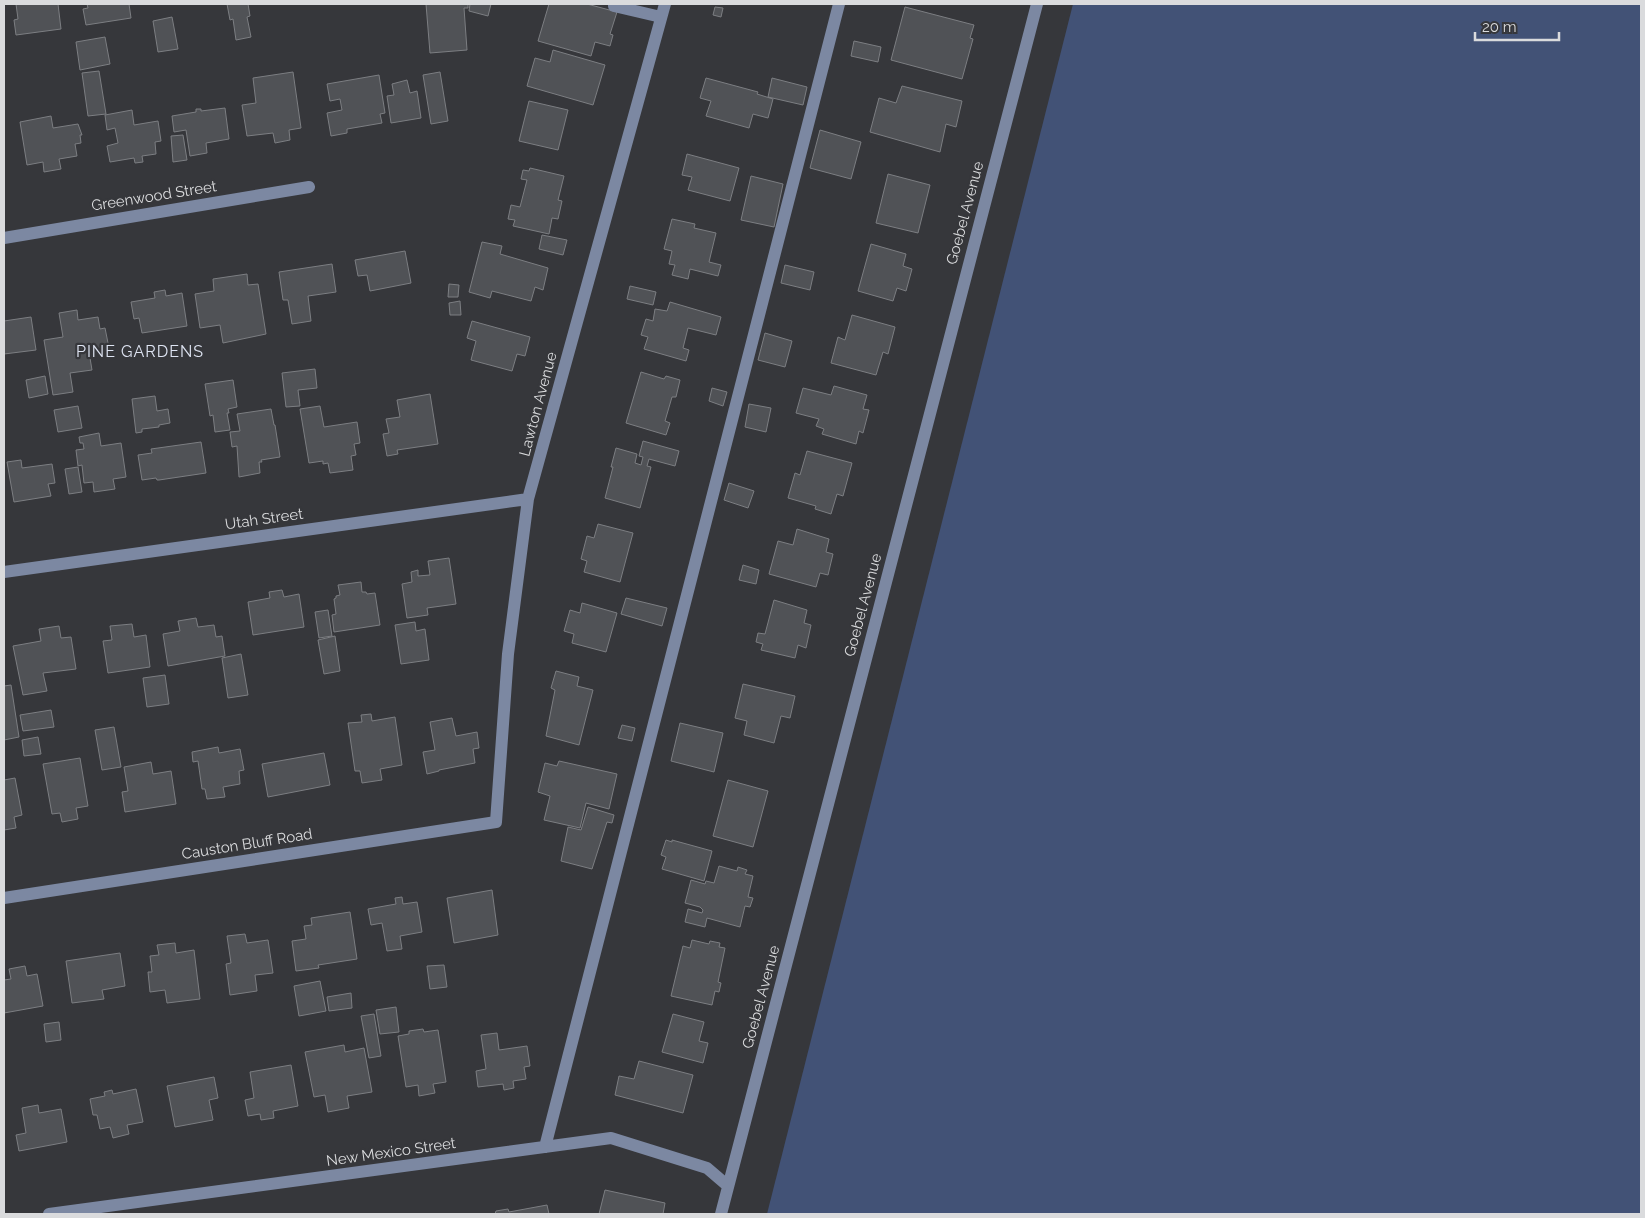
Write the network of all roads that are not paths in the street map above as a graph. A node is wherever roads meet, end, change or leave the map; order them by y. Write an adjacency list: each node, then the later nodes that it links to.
1 (665, 4): 5 (street, Lawton Avenue)
2 (838, 4): 12 (street)
3 (1037, 4): 13 (street, Goebel Avenue)
4 (614, 6): 5 (street)
5 (661, 17): 8 (street, Lawton Avenue)
6 (309, 187): 7 (street, Greenwood Street)
7 (4, 238)
8 (528, 499): 9 (street, Utah Street); 10 (street, Lawton Avenue)
9 (4, 572)
10 (496, 822): 11 (street, Causton Bluff Road)
11 (4, 898)
12 (544, 1148): 13 (street, New Mexico Street); 14 (street, New Mexico Street)
13 (728, 1186): 15 (street, Goebel Avenue)
14 (48, 1214)
15 (721, 1214)

